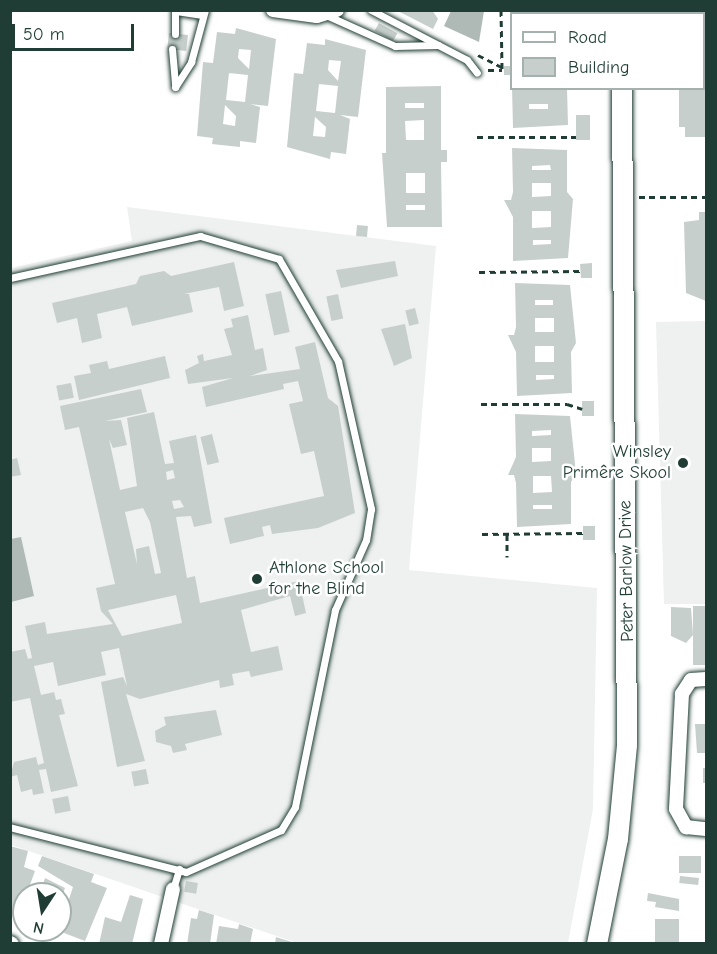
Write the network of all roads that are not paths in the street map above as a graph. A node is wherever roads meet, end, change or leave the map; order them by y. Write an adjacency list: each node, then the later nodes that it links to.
1 (273, 10): 5 (street)
2 (176, 11): 4 (lane); 6 (lane)
3 (372, 11): 7 (lane)
4 (203, 13): 8 (lane)
5 (331, 13): 7 (lane)
6 (175, 34)
7 (440, 46): 9 (lane)
8 (172, 49)
9 (476, 72)
10 (622, 90): 18 (street, Peter Barlow Drive)
11 (10, 278): 15 (lane)
12 (706, 679): 14 (street)
13 (10, 827): 15 (lane)
14 (706, 829)
15 (179, 869): 16 (lane)
16 (172, 889): 17 (street)
17 (161, 944)
18 (597, 944)

